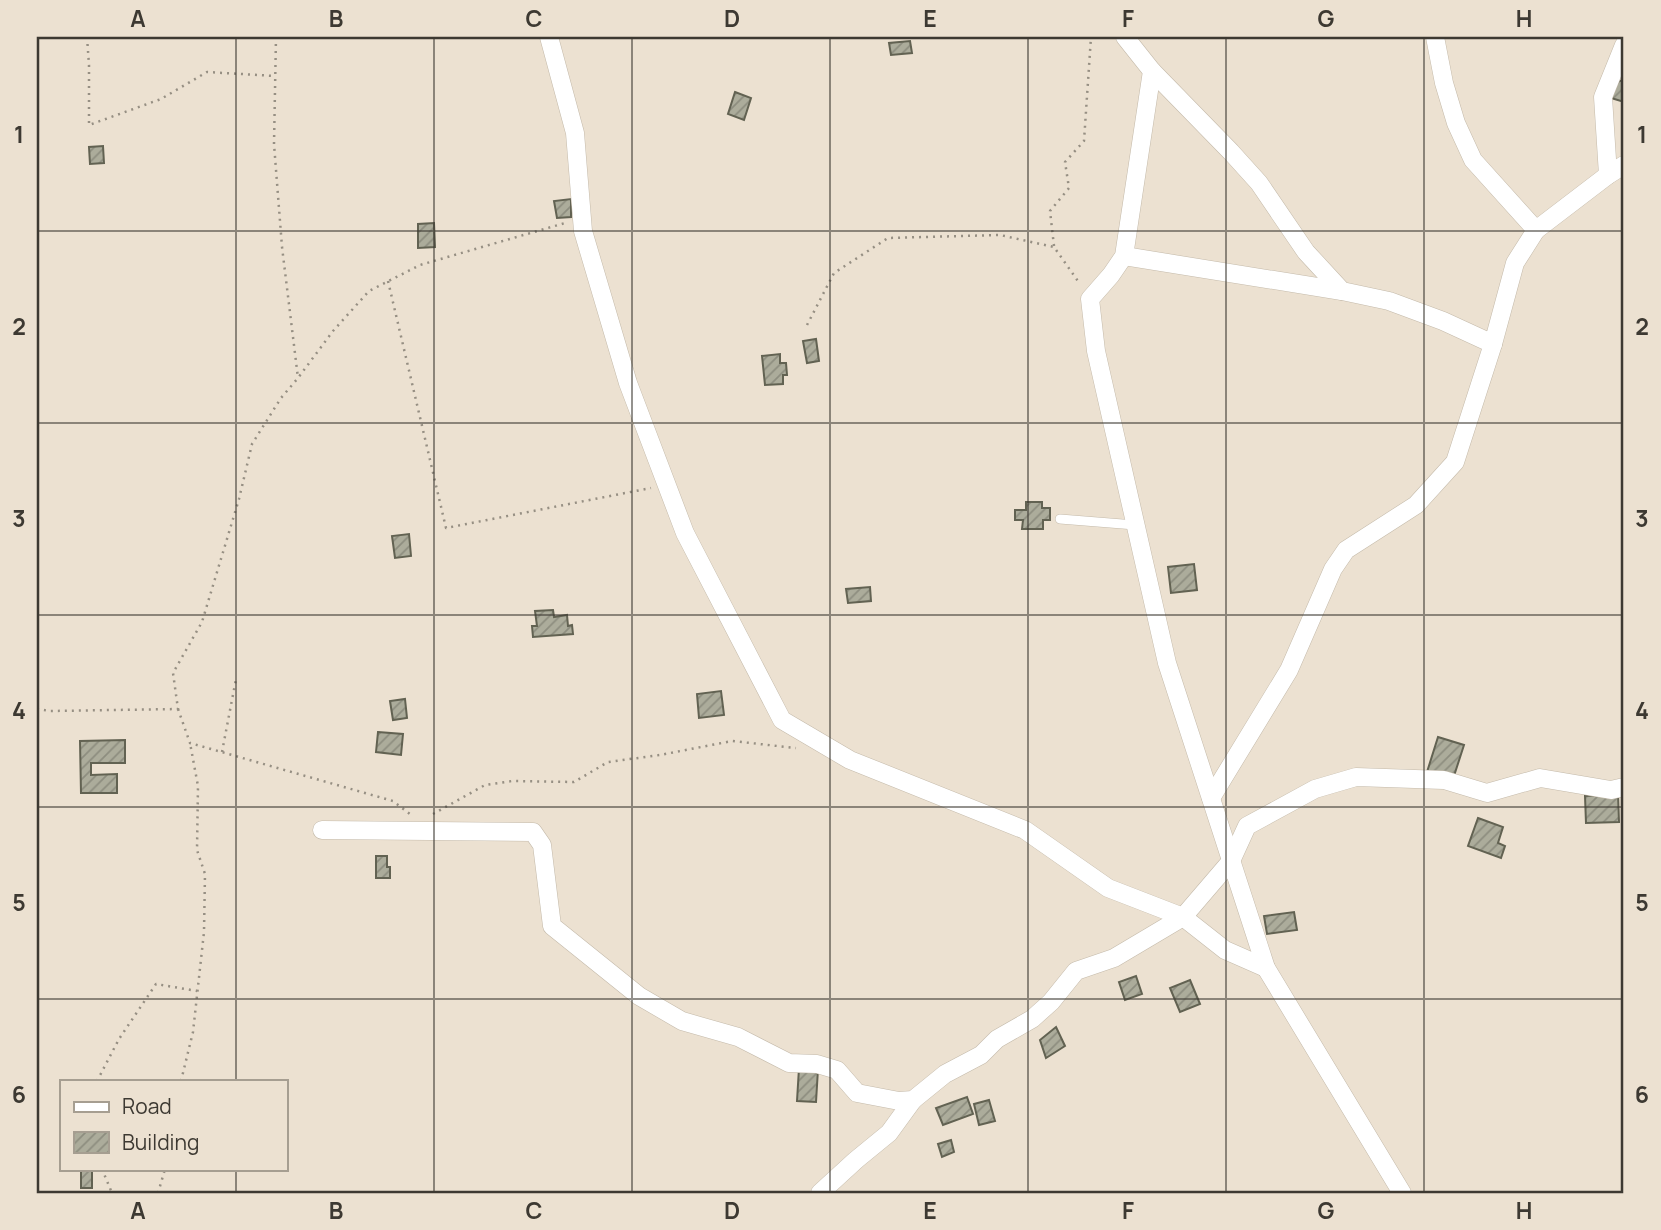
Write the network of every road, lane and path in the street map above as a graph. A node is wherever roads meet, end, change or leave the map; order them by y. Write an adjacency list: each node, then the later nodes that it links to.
1 (87, 37): 9 (path)
2 (275, 37): 9 (path)
3 (549, 37): 12 (street)
4 (1091, 37): 14 (path)
5 (1125, 37): 8 (street)
6 (1435, 37): 13 (street)
7 (1624, 45): 11 (street)
8 (1152, 71): 15 (street); 17 (street)
9 (275, 76): 21 (path)
10 (1624, 165): 11 (street)
11 (1608, 175): 13 (street)
12 (582, 219): 16 (path); 22 (street)
13 (1536, 230): 20 (street)
14 (1054, 247): 18 (path); 19 (path)
15 (1124, 256): 17 (street); 18 (street)
16 (388, 281): 21 (path); 22 (path)
17 (1342, 291): 20 (street)
18 (1090, 299): 24 (street)
19 (807, 325)
20 (1493, 344): 32 (street)
21 (299, 378): 27 (path)
22 (667, 485): 37 (street)
23 (1060, 519): 24 (lane)
24 (1135, 524): 32 (street)
25 (236, 679): 30 (path)
26 (37, 709): 27 (path)
27 (178, 709): 28 (path)
28 (190, 743): 30 (path); 39 (path)
29 (795, 748): 34 (path)
30 (222, 752): 33 (path)
31 (1624, 787): 36 (street)
32 (1211, 798): 36 (street)
33 (412, 815)
34 (431, 816)
35 (322, 830): 42 (street)
36 (1231, 861): 37 (street); 38 (street)
37 (1184, 917): 38 (street); 42 (street)
38 (1266, 968): 48 (street)
39 (197, 991): 40 (path); 41 (path)
40 (98, 1080)
41 (181, 1080)
42 (913, 1100): 47 (street)
43 (102, 1170): 45 (path)
44 (165, 1170): 46 (path)
45 (112, 1193)
46 (158, 1193)
47 (820, 1193)
48 (1402, 1193)

